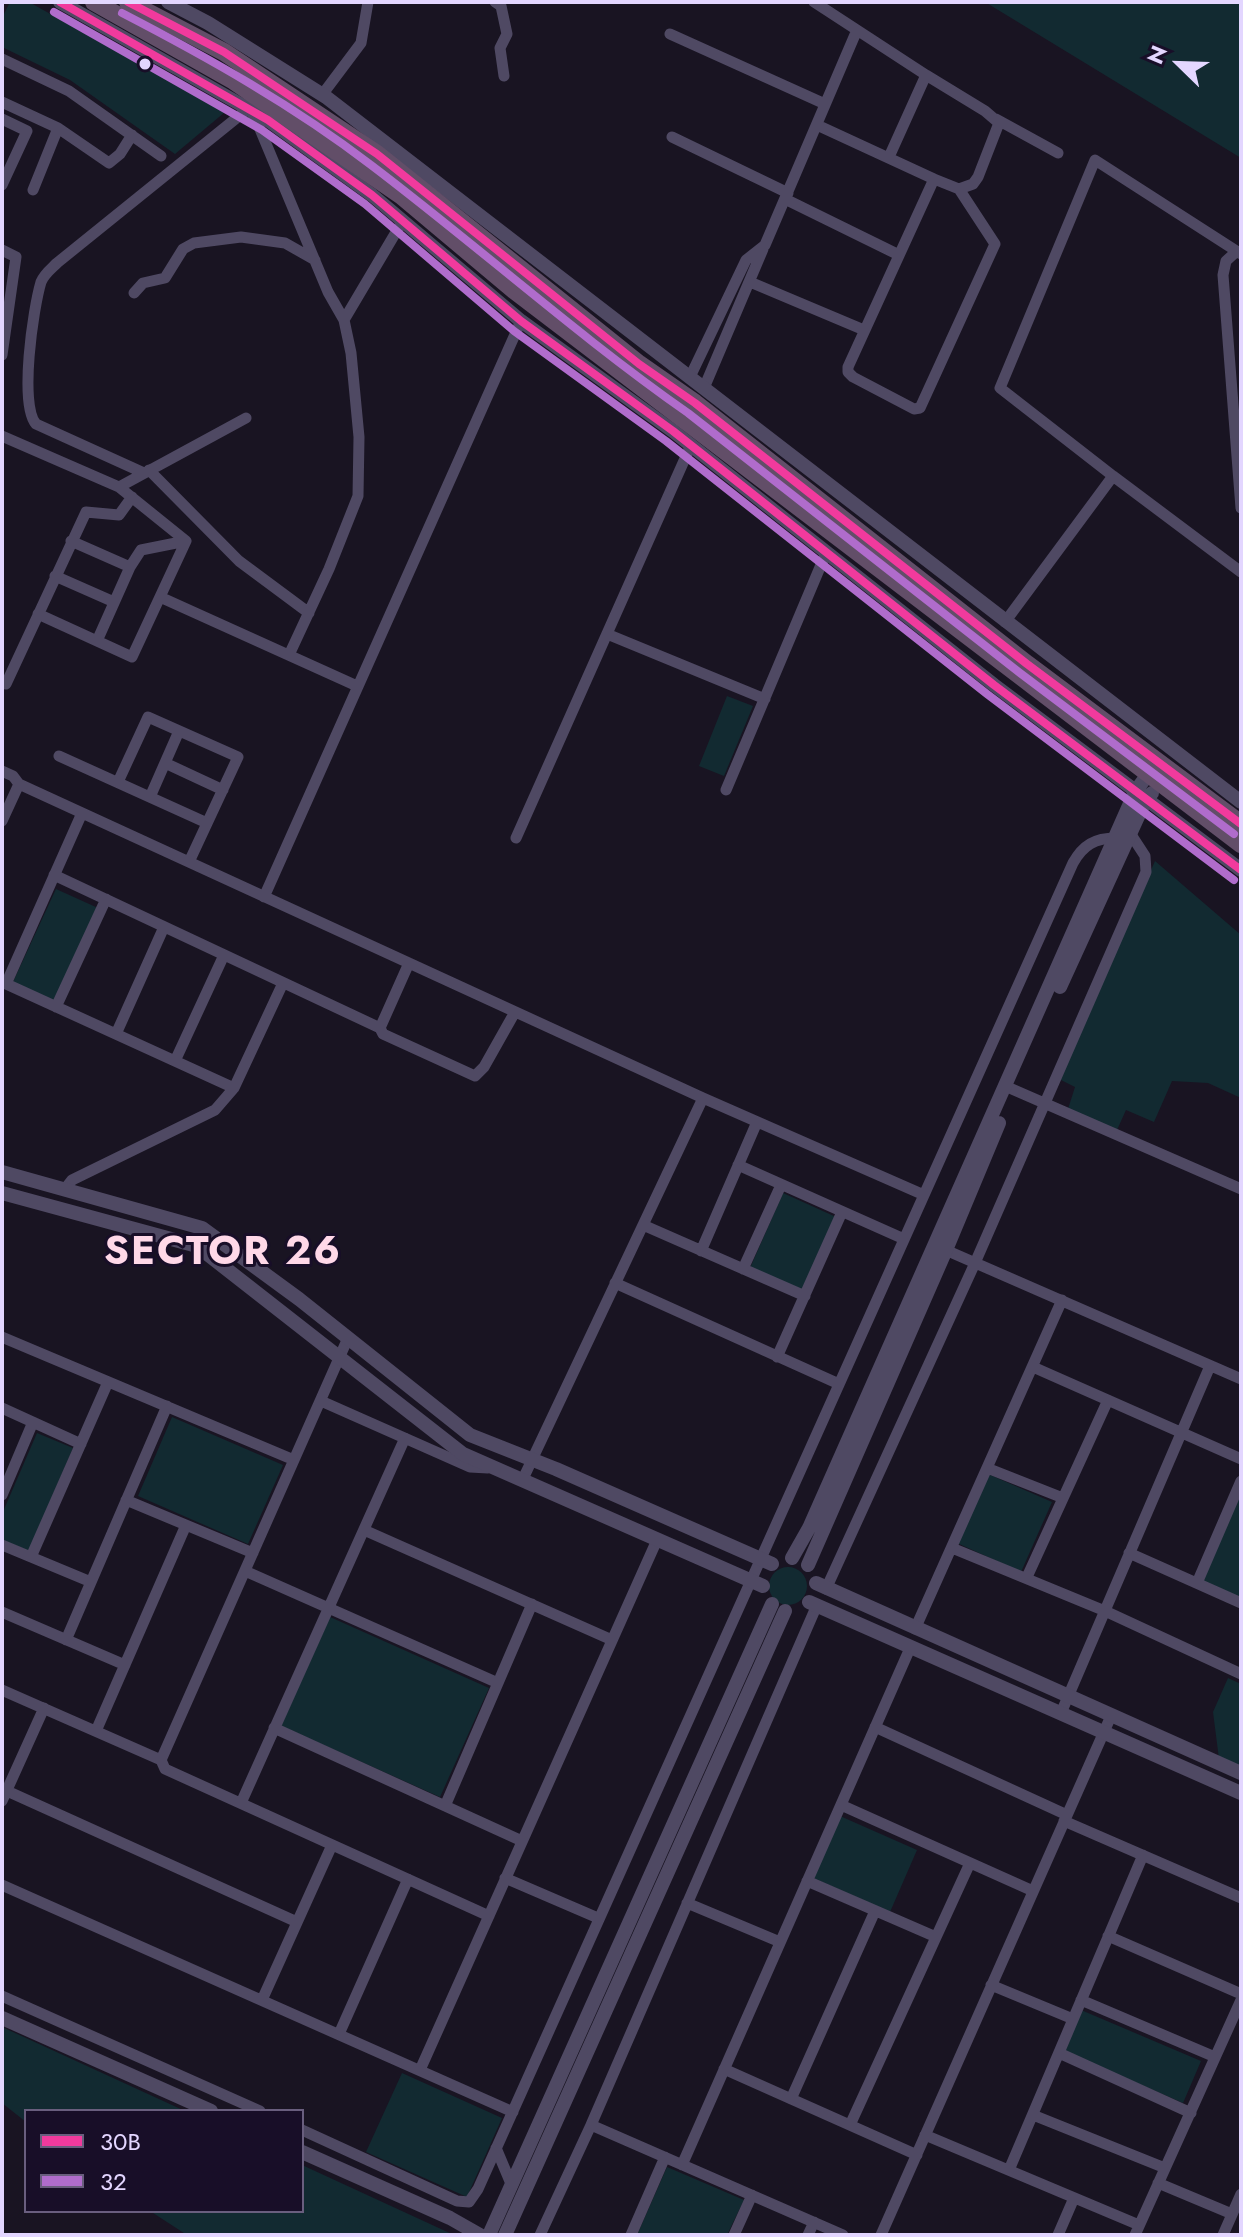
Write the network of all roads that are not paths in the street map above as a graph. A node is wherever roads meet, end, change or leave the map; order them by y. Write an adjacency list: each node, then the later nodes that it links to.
1 (60, 2): 16 (street)
2 (94, 2): 76 (highway)
3 (128, 2): 76 (highway)
4 (168, 2): 13 (street)
5 (368, 2): 13 (street)
6 (495, 2): 12 (street)
7 (814, 2): 8 (street)
8 (857, 30): 11 (street); 15 (street)
9 (670, 34): 15 (street)
10 (2, 59): 21 (street)
11 (926, 75): 18 (street); 25 (street)
12 (504, 76)
13 (322, 95): 45 (street)
14 (2, 102): 20 (street)
15 (825, 104): 19 (street)
16 (249, 108): 31 (street); 36 (street); 50 (street)
17 (2, 119): 27 (street)
18 (996, 119): 23 (street); 28 (street)
19 (817, 125): 25 (street); 30 (street)
20 (58, 128): 21 (street); 29 (street)
21 (132, 135): 24 (street)
22 (672, 137): 30 (street)
23 (1058, 153)
24 (161, 156)
25 (889, 157): 26 (street)
26 (934, 179): 28 (street); 35 (street)
27 (2, 185)
28 (959, 189): 42 (street)
29 (33, 190)
30 (787, 196): 32 (street); 35 (street)
31 (402, 222): 40 (street); 41 (street)
32 (765, 245): 37 (street); 45 (street)
33 (2, 250): 39 (street)
34 (1239, 253): 51 (street); 54 (street)
35 (899, 255): 42 (street)
36 (315, 261): 38 (street); 40 (street)
37 (750, 282): 42 (street); 46 (street)
38 (134, 293)
39 (6, 294): 43 (street)
40 (344, 320): 63 (street)
41 (521, 321): 49 (street); 70 (street)
42 (864, 330)
43 (4, 334): 44 (street)
44 (2, 355)
45 (690, 377): 46 (street)
46 (704, 388): 65 (street)
47 (246, 418): 50 (street)
48 (2, 436): 52 (street)
49 (691, 445): 57 (street); 66 (street)
50 (146, 472): 52 (street); 63 (street)
51 (1113, 476): 59 (street); 65 (street)
52 (119, 487): 53 (street)
53 (132, 497): 55 (street); 56 (street)
54 (1241, 508)
55 (71, 541): 58 (street); 60 (street)
56 (186, 541): 58 (street); 61 (street)
57 (826, 553): 71 (street); 77 (street)
58 (130, 567): 62 (street)
59 (1238, 567)
60 (55, 576): 62 (street); 64 (street)
61 (160, 597): 67 (street); 68 (street)
62 (114, 602): 67 (street)
63 (309, 613): 68 (street)
64 (38, 614): 67 (street); 69 (street)
65 (1005, 622): 84 (street)
66 (607, 634): 71 (street); 91 (street)
67 (97, 641)
68 (289, 655): 70 (street)
69 (6, 684)
70 (357, 686): 96 (street)
71 (765, 699): 81 (street)
72 (179, 731): 74 (street); 78 (street); 80 (street)
73 (59, 756): 78 (street)
74 (165, 763): 80 (street); 83 (street)
75 (2, 771): 79 (street)
76 (1159, 772): 82 (street); 89 (highway); 92 (highway)
77 (1120, 780): 82 (street); 90 (street)
78 (118, 782): 83 (street)
79 (19, 784): 85 (street); 87 (street)
80 (223, 790): 88 (street)
81 (726, 790)
82 (1140, 796): 86 (street); 90 (street)
83 (150, 797): 88 (street)
84 (1241, 802)
85 (82, 813): 93 (street); 95 (street)
86 (1174, 819): 90 (street); 94 (street)
87 (2, 821)
88 (207, 823): 93 (street)
89 (1241, 824)
90 (1126, 830): 109 (street); 111 (street); 119 (street)
91 (516, 838)
92 (1241, 844)
93 (189, 862): 96 (street)
94 (1241, 870)
95 (54, 875): 97 (street); 101 (street)
96 (264, 897): 100 (street)
97 (106, 899): 98 (street); 103 (street)
98 (164, 927): 99 (street); 106 (street)
99 (224, 955): 102 (street); 107 (street)
100 (409, 963): 104 (street); 105 (street)
101 (4, 983): 103 (street)
102 (283, 983): 105 (street); 108 (street)
103 (56, 1007): 106 (street)
104 (515, 1012): 105 (street); 110 (street)
105 (380, 1028)
106 (116, 1034): 107 (street)
107 (175, 1061): 108 (street)
108 (234, 1088): 116 (street)
109 (1009, 1088): 111 (street); 123 (street)
110 (703, 1098): 112 (street); 121 (street)
111 (1044, 1103): 117 (street); 125 (street)
112 (757, 1122): 113 (street); 119 (street)
113 (738, 1165): 115 (street); 124 (street)
114 (2, 1172): 116 (street)
115 (781, 1185): 120 (street); 126 (street)
116 (65, 1189): 131 (street)
117 (1241, 1189)
118 (2, 1193): 133 (street)
119 (924, 1195): 122 (street)
120 (842, 1212): 122 (street); 128 (street)
121 (643, 1225): 124 (street); 127 (street)
122 (904, 1239): 138 (street)
123 (940, 1248): 125 (street); 165 (street); 167 (street)
124 (701, 1251): 126 (street)
125 (975, 1263): 129 (street); 173 (street)
126 (743, 1269): 128 (street)
127 (615, 1283): 132 (street); 147 (street)
128 (805, 1296): 132 (street)
129 (1062, 1300): 134 (street); 135 (street)
130 (2, 1337): 137 (street)
131 (348, 1338): 133 (street); 147 (street)
132 (777, 1357): 138 (street)
133 (340, 1359): 140 (street); 150 (street)
134 (1210, 1366): 136 (street); 144 (street)
135 (1033, 1367): 139 (street); 151 (street)
136 (1241, 1379)
137 (108, 1382): 141 (street); 146 (street)
138 (839, 1384): 166 (street)
139 (1108, 1400): 144 (street); 155 (street)
140 (321, 1401): 145 (street); 149 (street)
141 (167, 1406): 149 (street); 156 (street)
142 (2, 1408): 143 (street)
143 (33, 1422): 146 (street); 154 (street)
144 (1181, 1433): 148 (street); 163 (street)
145 (405, 1438): 150 (street); 158 (street)
146 (81, 1444): 164 (street)
147 (531, 1459): 152 (street); 166 (street)
148 (1241, 1459)
149 (294, 1460): 162 (street)
150 (493, 1468): 152 (street)
151 (987, 1468): 155 (street); 161 (street)
152 (522, 1481): 159 (street)
153 (1241, 1481): 172 (street)
154 (2, 1495)
155 (1063, 1498): 169 (street)
156 (126, 1500): 157 (street); 170 (street)
157 (186, 1525): 162 (street); 185 (street)
158 (364, 1530): 176 (street); 178 (street)
159 (657, 1540): 171 (street); 183 (street)
160 (2, 1545): 164 (street)
161 (952, 1548): 169 (street); 181 (street)
162 (253, 1553): 168 (street)
163 (1129, 1553): 172 (street); 179 (street)
164 (31, 1557): 170 (street)
165 (792, 1558): 166 (street); 167 (street)
166 (766, 1562): 171 (street)
167 (808, 1565): 173 (street)
168 (245, 1571): 178 (street); 197 (street)
169 (1027, 1577): 179 (street)
170 (91, 1582): 182 (street)
171 (757, 1583): 177 (street); 218 (street)
172 (1197, 1583): 175 (street)
173 (821, 1586): 174 (street); 181 (street)
174 (813, 1603): 177 (street); 184 (street); 215 (street)
175 (1241, 1603)
176 (532, 1604): 183 (street); 187 (street)
177 (778, 1607): 253 (street); 264 (street)
178 (329, 1608): 187 (street); 194 (street)
179 (1105, 1611): 186 (street); 189 (street)
180 (2, 1612): 182 (street)
181 (915, 1629): 189 (street)
182 (66, 1640): 185 (street)
183 (612, 1640): 205 (street)
184 (911, 1646): 191 (street); 193 (street)
185 (125, 1665): 195 (street)
186 (1240, 1673)
187 (498, 1683): 203 (street)
188 (2, 1690): 190 (street)
189 (1068, 1696): 191 (street); 192 (street)
190 (44, 1708): 195 (street); 200 (street)
191 (1061, 1713): 196 (street)
192 (1111, 1716): 196 (street); 198 (street)
193 (875, 1727): 202 (street); 204 (street)
194 (274, 1728): 201 (street); 203 (street)
195 (96, 1731): 197 (street)
196 (1104, 1732): 199 (street); 204 (street)
197 (161, 1760): 201 (street)
198 (1241, 1773)
199 (1241, 1793)
200 (4, 1796): 219 (street)
201 (241, 1803): 206 (street)
202 (841, 1805): 208 (street); 211 (street)
203 (445, 1806): 205 (street)
204 (1065, 1818): 207 (street); 213 (street)
205 (522, 1841): 209 (street)
206 (332, 1845): 210 (street); 219 (street)
207 (1143, 1855): 214 (street); 220 (street)
208 (970, 1863): 213 (street); 221 (street)
209 (505, 1878): 217 (street); 218 (street)
210 (408, 1879): 217 (street); 230 (street)
211 (807, 1881): 216 (street); 222 (street)
212 (2, 1885): 226 (street)
213 (1033, 1891): 223 (street)
214 (1241, 1898)
215 (687, 1903): 222 (street); 241 (street)
216 (875, 1911): 221 (street); 235 (street)
217 (489, 1916): 234 (street)
218 (598, 1918): 238 (street)
219 (297, 1922): 226 (street)
220 (1108, 1936): 225 (street); 227 (street)
221 (936, 1937): 242 (street)
222 (780, 1942): 233 (street)
223 (991, 1985): 229 (street); 244 (street)
224 (2, 1996): 237 (street)
225 (1241, 1997): 232 (street)
226 (262, 2000): 230 (street)
227 (1081, 2000): 229 (street); 232 (street)
228 (2, 2018): 236 (street)
229 (1073, 2019): 231 (street)
230 (339, 2034): 234 (street)
231 (1059, 2053): 239 (street); 240 (street)
232 (1215, 2057): 239 (street)
233 (724, 2069): 235 (street); 249 (street)
234 (420, 2070): 238 (street)
235 (791, 2099): 242 (street)
236 (207, 2109)
237 (256, 2109)
238 (513, 2112): 245 (street)
239 (1191, 2113): 250 (street)
240 (1033, 2115): 250 (street); 251 (street)
241 (591, 2125): 248 (street); 265 (street)
242 (850, 2125): 247 (street)
243 (304, 2131): 254 (street)
244 (925, 2135): 247 (street); 251 (street)
245 (496, 2148): 253 (street); 254 (street)
246 (304, 2153): 259 (street)
247 (917, 2155): 270 (street)
248 (665, 2157): 249 (street); 266 (street)
249 (682, 2165): 255 (street)
250 (1165, 2168): 252 (street)
251 (1009, 2170): 256 (street)
252 (1158, 2183): 258 (street); 261 (street)
253 (512, 2186): 263 (street)
254 (441, 2192): 259 (street)
255 (752, 2195): 260 (street); 267 (street)
256 (1074, 2198): 261 (street); 271 (street)
257 (1240, 2200): 258 (street)
258 (1232, 2214): 272 (street)
259 (450, 2218): 262 (street)
260 (814, 2222): 268 (street); 269 (street)
261 (1137, 2230)
262 (480, 2235)
263 (489, 2235)
264 (505, 2235)
265 (540, 2235)
266 (631, 2235)
267 (734, 2235)
268 (808, 2235)
269 (843, 2235)
270 (881, 2235)
271 (1058, 2235)
272 (1223, 2235)

